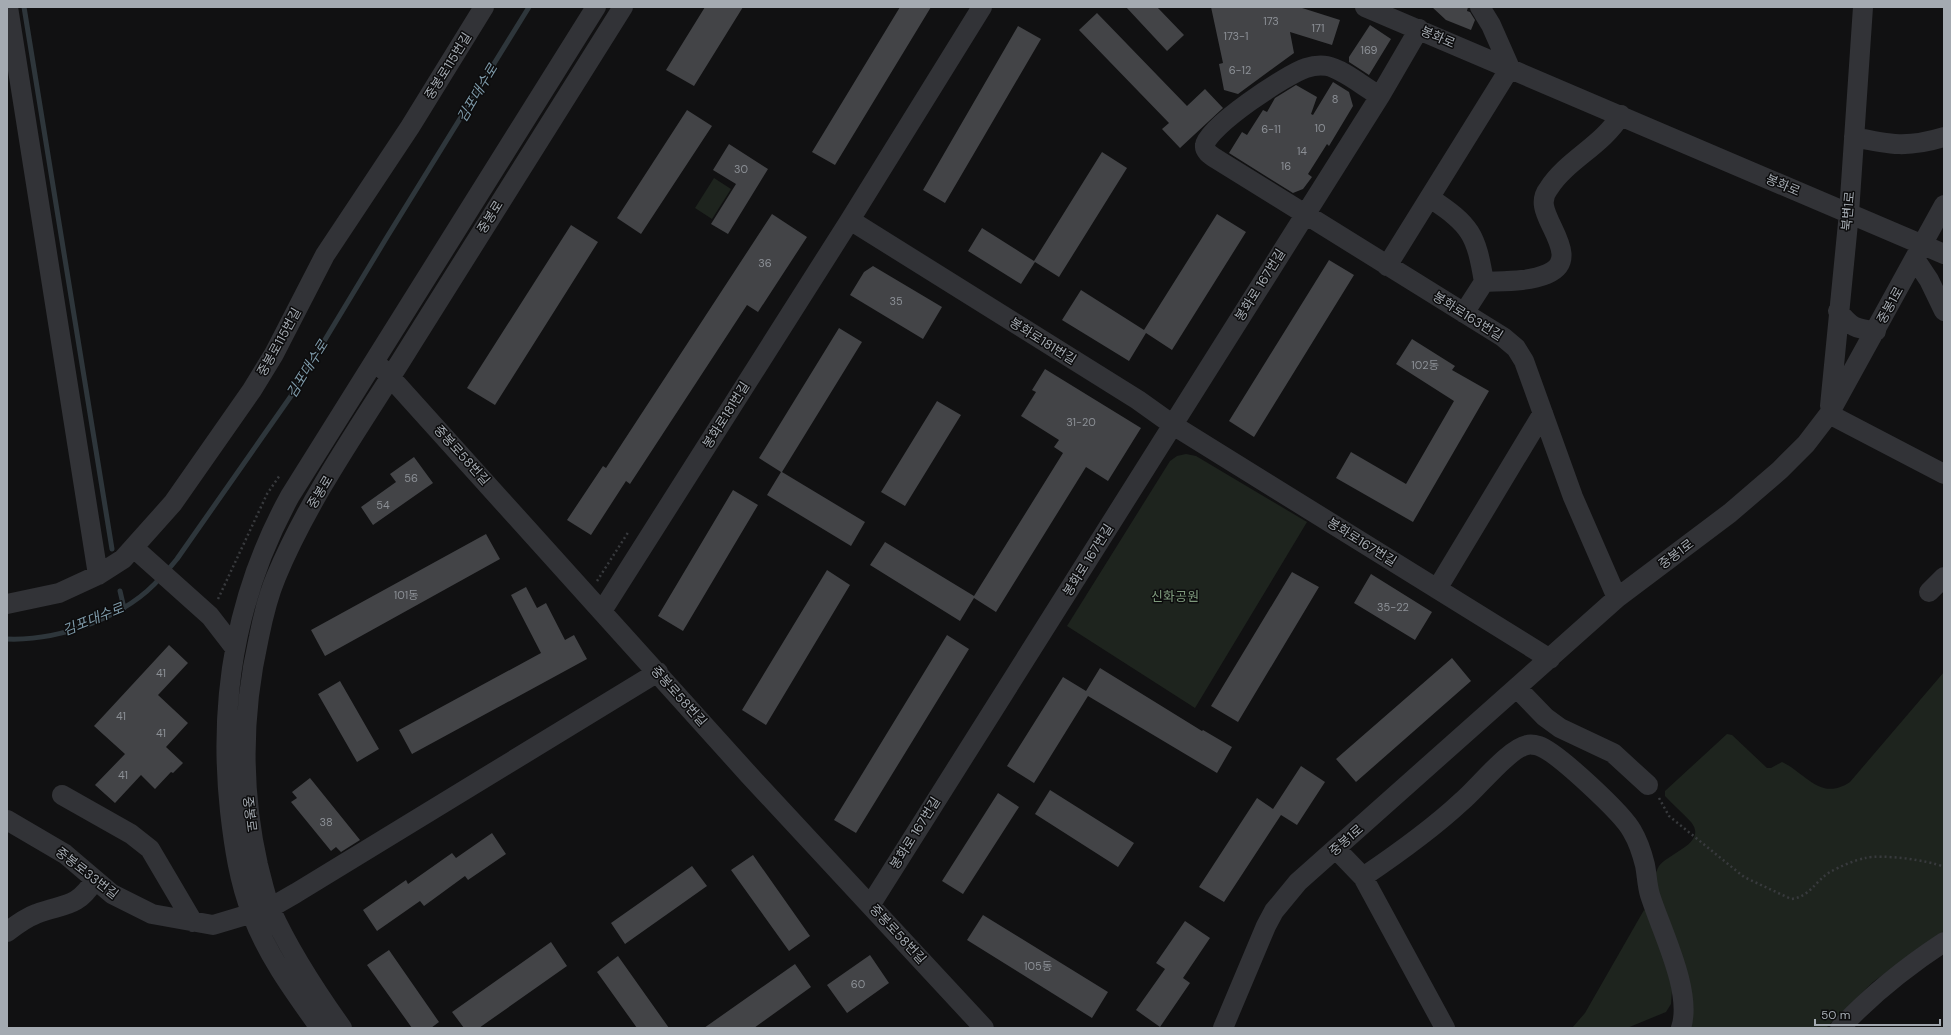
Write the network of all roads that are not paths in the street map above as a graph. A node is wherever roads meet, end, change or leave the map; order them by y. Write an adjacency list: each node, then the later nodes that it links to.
1 (8, 7): 35 (street)
2 (484, 7): 34 (street, 중봉로115번길)
3 (596, 7): 28 (street, 중봉로)
4 (623, 7): 29 (street, 중봉로)
5 (982, 7): 19 (street, 봉화로181번길)
6 (1365, 7): 9 (street, 봉화로)
7 (1480, 7): 10 (street)
8 (1863, 7): 13 (street, 북변1로)
9 (1419, 29): 10 (street, 봉화로); 11 (street, 봉화로 167번길)
10 (1510, 68): 12 (street, 봉화로); 15 (street)
11 (1380, 96): 18 (street, 봉화로 167번길); 18 (street)
12 (1621, 115): 17 (street, 봉화로); 23 (street)
13 (1854, 137): 14 (street); 17 (street, 북변1로)
14 (1944, 137)
15 (1430, 198): 22 (street); 23 (street)
16 (1944, 205): 20 (street, 중봉1로)
17 (1849, 213): 20 (street, 봉화로); 24 (street, 북변1로)
18 (1304, 214): 22 (street, 봉화로163번길); 32 (street, 봉화로 167번길)
19 (850, 220): 32 (street, 봉화로181번길); 41 (street, 봉화로181번길)
20 (1919, 253): 21 (street, 봉화로); 25 (street); 27 (street, 중봉1로)
21 (1944, 254)
22 (1387, 266): 26 (street, 봉화로163번길)
23 (1484, 282): 26 (street)
24 (1838, 311): 27 (street); 31 (street, 북변1로)
25 (1944, 311)
26 (1464, 313): 30 (street, 봉화로163번길)
27 (1876, 331): 31 (street, 중봉1로)
28 (375, 362): 29 (street, 중봉로58번길); 42 (street, 중봉로)
29 (391, 377): 41 (street, 중봉로58번길); 53 (street, 중봉로)
30 (1543, 413): 37 (street); 39 (street, 봉화로163번길)
31 (1829, 414): 33 (street); 39 (street, 중봉1로)
32 (1173, 425): 37 (street, 봉화로167번길); 52 (street, 봉화로 167번길)
33 (1944, 474)
34 (137, 551): 35 (street, 중봉로115번길); 42 (street)
35 (98, 575): 40 (street, 중봉로115번길)
36 (1944, 577): 38 (street)
37 (1437, 589): 43 (street, 봉화로167번길)
38 (1929, 592)
39 (1617, 598): 43 (street, 중봉1로)
40 (7, 604)
41 (602, 611): 44 (street, 중봉로58번길)
42 (234, 647): 53 (street, 중봉로)
43 (1550, 659): 45 (street, 중봉1로)
44 (658, 672): 52 (street, 중봉로58번길); 53 (street, 중봉로33번길)
45 (1517, 688): 46 (street); 49 (street, 중봉1로)
46 (1648, 785)
47 (62, 796): 54 (street)
48 (7, 820): 51 (street, 중봉로33번길)
49 (1336, 849): 50 (street); 60 (street, 중봉1로)
50 (1363, 877): 61 (street); 62 (street)
51 (94, 881): 54 (street, 중봉로33번길); 55 (street)
52 (871, 904): 59 (street, 중봉로58번길)
53 (261, 911): 54 (street, 중봉로33번길); 57 (street, 중봉로); 58 (street, 중봉로)
54 (193, 922)
55 (7, 932)
56 (1944, 942): 63 (street)
57 (320, 1028)
58 (342, 1028)
59 (984, 1028)
60 (1223, 1028)
61 (1445, 1028)
62 (1681, 1028)
63 (1840, 1028)

